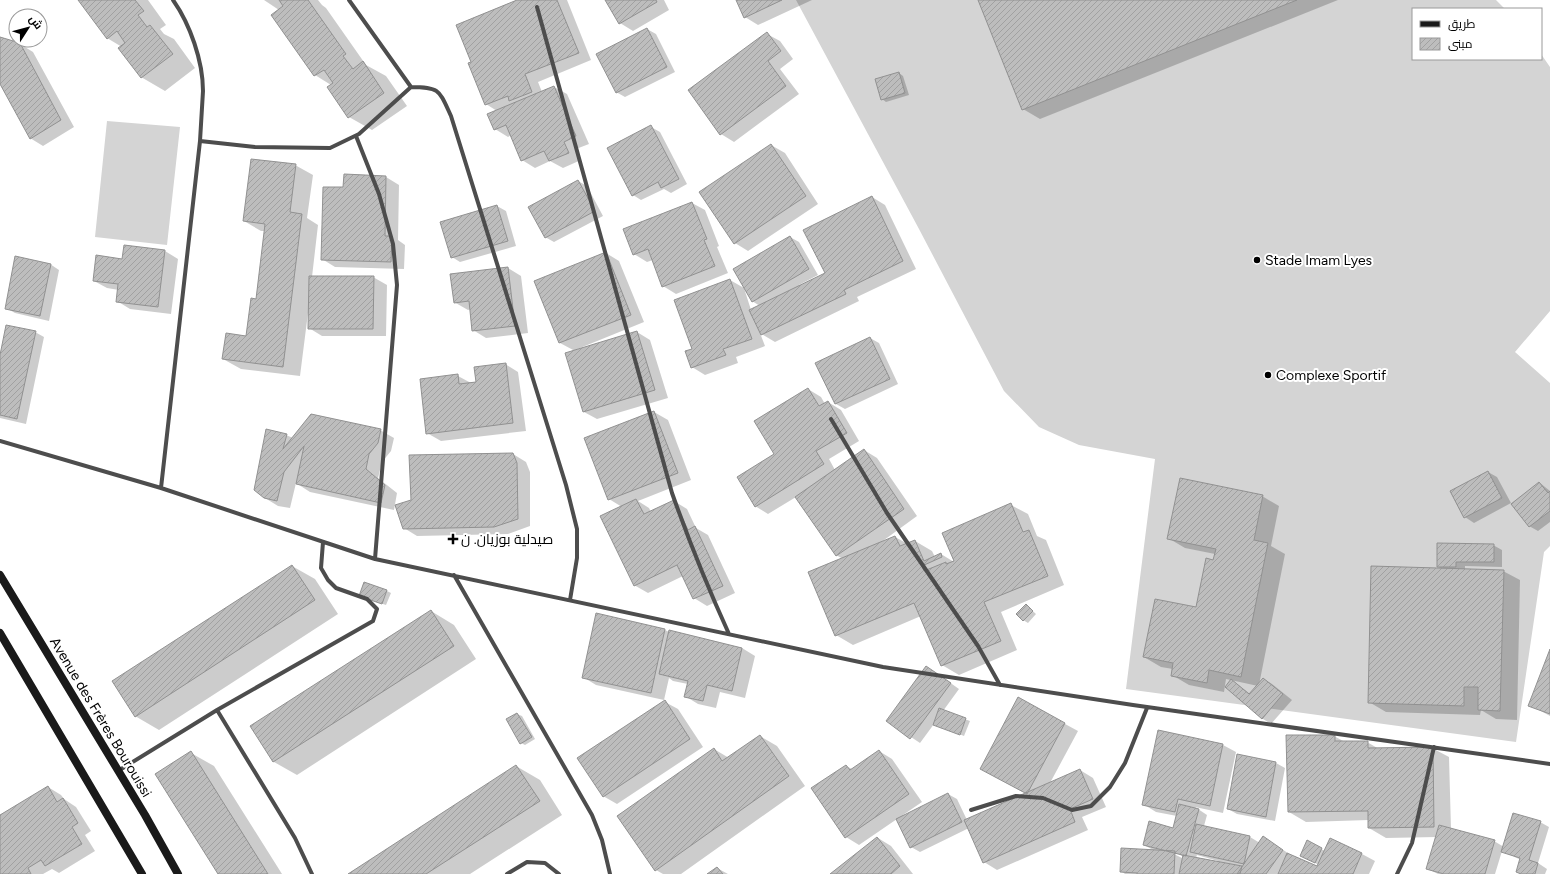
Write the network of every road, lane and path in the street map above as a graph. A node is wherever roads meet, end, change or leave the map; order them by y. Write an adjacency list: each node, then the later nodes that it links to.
1 (173, 0): 6 (street)
2 (349, 0): 4 (street)
3 (537, 7): 16 (street)
4 (411, 87): 5 (street); 14 (street)
5 (356, 136): 6 (street); 11 (street)
6 (200, 141): 9 (street)
7 (831, 420): 17 (street)
8 (0, 441): 9 (street)
9 (161, 488): 10 (street)
10 (323, 542): 11 (street); 19 (street)
11 (374, 559): 13 (street)
12 (0, 575): 22 (main road, Avenue des Frères Bourouissi)
13 (454, 575): 14 (street); 29 (street)
14 (570, 600): 16 (street)
15 (0, 633): 24 (main road)
16 (729, 634): 17 (street)
17 (1000, 685): 18 (street)
18 (1148, 708): 20 (street); 23 (street)
19 (217, 710): 22 (street); 26 (street)
20 (1434, 747): 21 (street); 30 (street)
21 (1550, 764)
22 (118, 771): 25 (main road, Avenue des Frères Bourouissi)
23 (971, 810)
24 (142, 874)
25 (178, 874)
26 (312, 874)
27 (506, 874): 28 (street)
28 (559, 874)
29 (610, 874)
30 (1397, 874)

